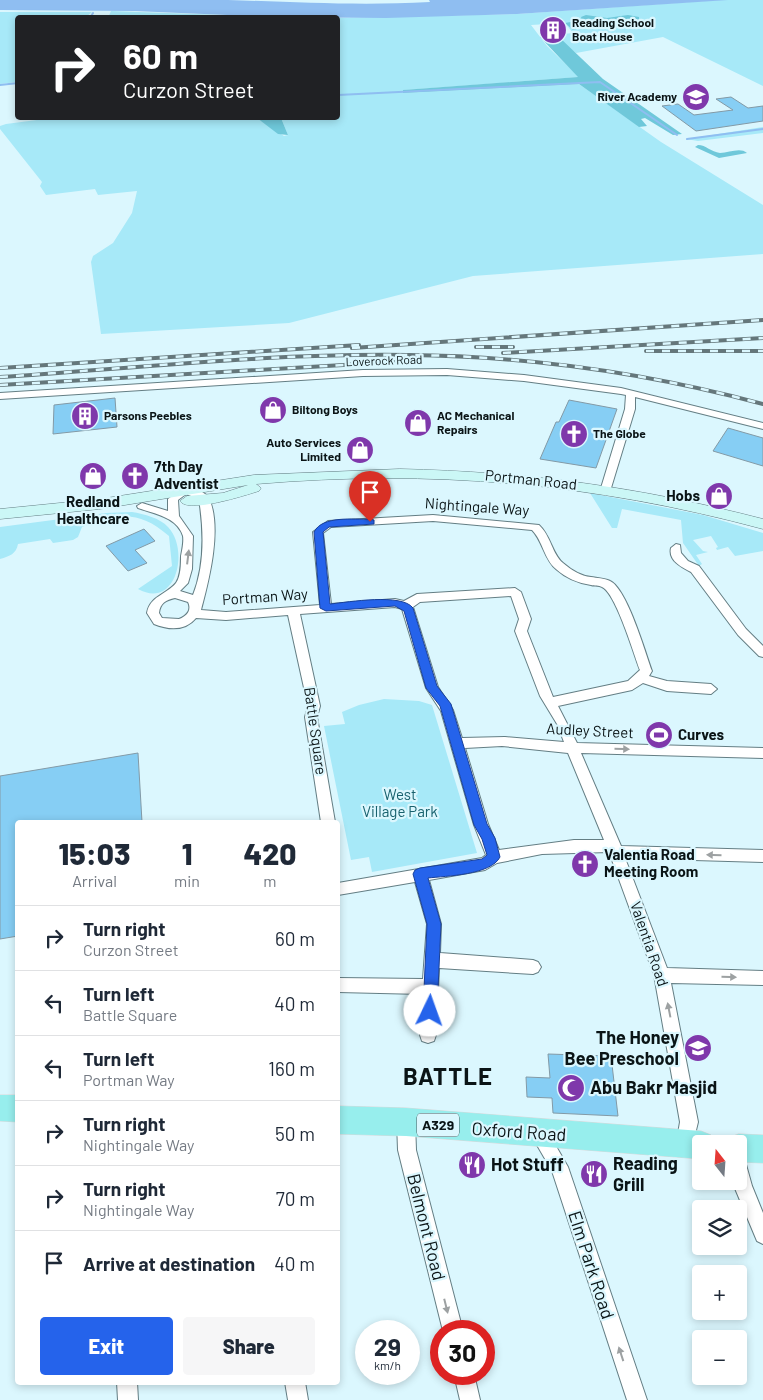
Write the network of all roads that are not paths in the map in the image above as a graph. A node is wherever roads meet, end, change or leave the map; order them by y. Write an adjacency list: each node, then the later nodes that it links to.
1 (631, 395): 2 (street, Loverock Road); 3 (street, Loverock Road); 5 (street)
2 (0, 396)
3 (763, 426)
4 (296, 477): 5 (street, Portman Road); 6 (street, Portman Road); 7 (street, Portman Road)
5 (606, 488): 13 (street, Portman Road)
6 (184, 490): 8 (street); 9 (street, Portman Road); 10 (street)
7 (224, 497): 8 (street, Portman Road); 12 (street)
8 (204, 498): 10 (street, Portman Road); 12 (street, Portman Way)
9 (101, 504): 10 (street, Portman Road); 11 (street, Portman Road)
10 (173, 510): 16 (street, one-way to 10)
11 (0, 514)
12 (207, 515): 18 (street, Portman Way)
13 (763, 524)
14 (676, 548): 21 (street)
15 (515, 592): 17 (street, Portman Way); 24 (street, Valentia Road)
16 (168, 596): 18 (street); 18 (street)
17 (406, 606): 19 (street, Portman Way); 25 (street)
18 (195, 608): 20 (street, Portman Way)
19 (326, 608): 20 (street, Portman Way); 22 (street, Nightingale Way)
20 (293, 610): 28 (street, Battle Square)
21 (763, 654)
22 (641, 678): 23 (street); 24 (street)
23 (711, 689)
24 (550, 703): 26 (street, Valentia Road)
25 (456, 743): 26 (street, Audley Street); 31 (street)
26 (573, 748): 27 (street, Audley Street, one-way to 27); 29 (street, Valentia Road)
27 (763, 753)
28 (328, 820)
29 (615, 849): 30 (street, one-way to 29); 31 (street); 36 (street, Valentia Road)
30 (763, 856)
31 (494, 857): 32 (street)
32 (420, 874): 33 (street); 34 (street)
33 (340, 885)
34 (432, 960): 35 (street); 39 (street)
35 (533, 967)
36 (662, 975): 37 (street, one-way to 37); 46 (street, Valentia Road, one-way to 36)
37 (763, 978)
38 (340, 986): 39 (street)
39 (431, 987): 40 (street)
40 (428, 1035)
41 (0, 1108): 42 (main road)
42 (15, 1109)
43 (340, 1120): 44 (main road, Oxford Road / A329)
44 (406, 1122): 45 (main road, Oxford Road / A329); 52 (street, Belmont Road, one-way to 52)
45 (539, 1133): 47 (main road, Oxford Road / A329); 59 (street, Elm Park Road, one-way to 45)
46 (692, 1139)
47 (692, 1145)
48 (748, 1148): 49 (main road)
49 (763, 1149)
50 (745, 1190): 51 (street)
51 (763, 1235)
52 (450, 1320)
53 (128, 1385): 56 (street)
54 (296, 1385): 57 (street)
55 (467, 1385): 58 (street)
56 (128, 1400)
57 (298, 1400)
58 (470, 1400)
59 (637, 1400)

